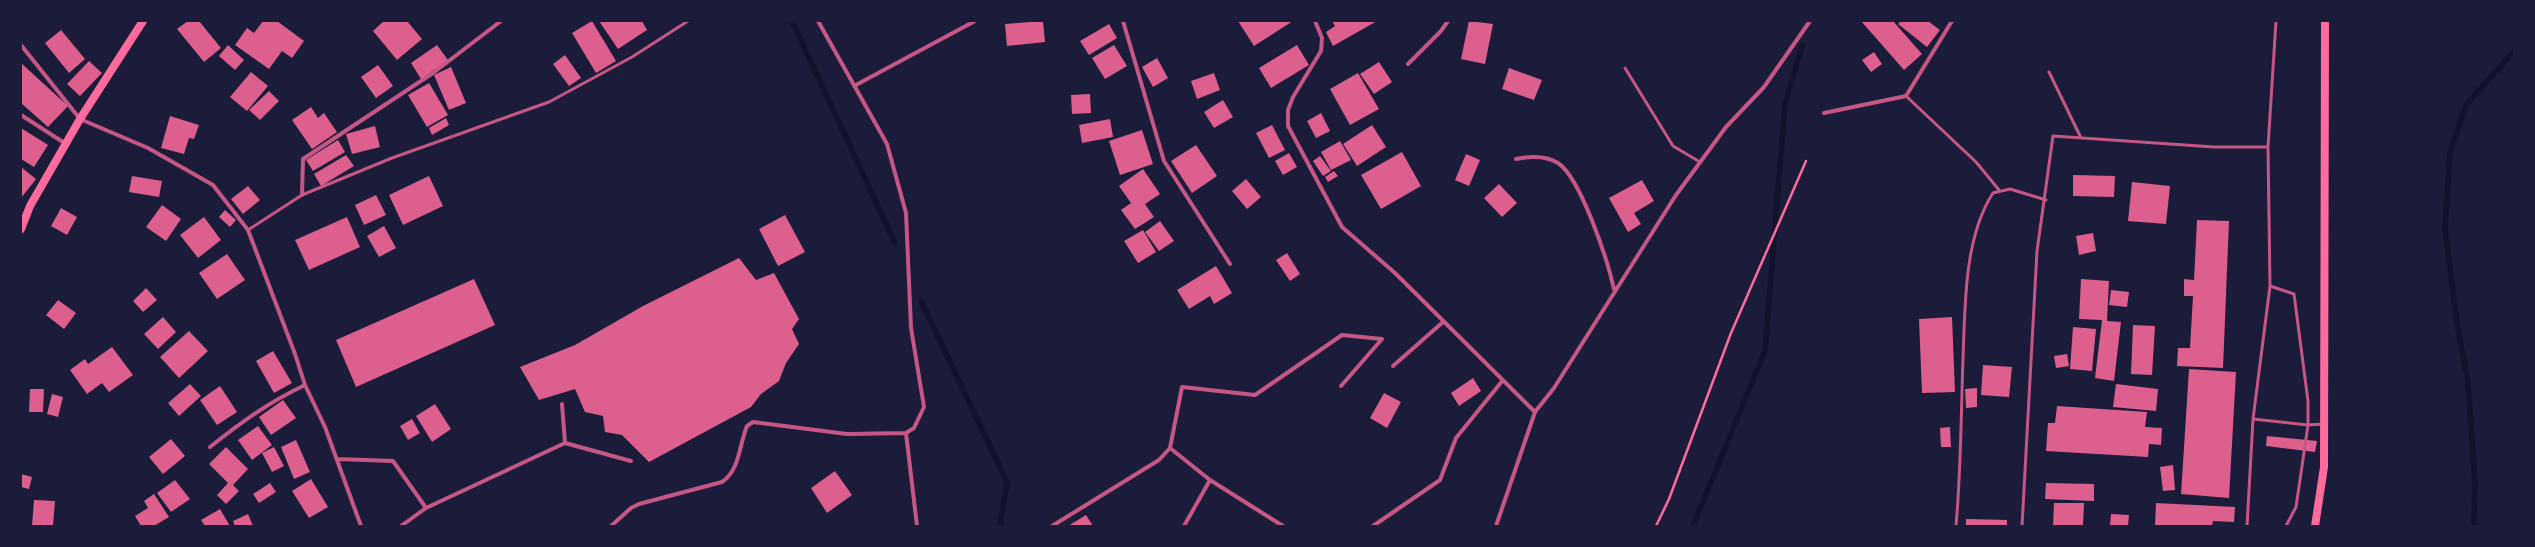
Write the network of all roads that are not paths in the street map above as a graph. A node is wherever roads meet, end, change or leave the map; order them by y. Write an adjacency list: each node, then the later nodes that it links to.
1 (143, 21): 21 (main road)
2 (501, 21): 28 (street)
3 (688, 21): 28 (lane)
4 (818, 21): 17 (street)
5 (975, 21): 17 (street)
6 (1123, 21): 32 (street)
7 (1315, 21): 35 (street)
8 (1448, 21): 14 (street)
9 (1810, 21): 26 (street)
10 (1952, 21): 18 (street)
11 (2276, 21): 24 (lane)
12 (2325, 21): 43 (main road)
13 (21, 45): 21 (street)
14 (1408, 64)
15 (1625, 68): 26 (lane)
16 (2049, 72): 22 (lane)
17 (854, 86): 45 (street)
18 (1906, 96): 19 (street); 27 (lane)
19 (1824, 113)
20 (21, 115): 23 (street)
21 (80, 119): 23 (main road); 31 (street)
22 (2081, 138): 24 (lane); 29 (lane)
23 (66, 144): 30 (main road)
24 (2268, 147): 33 (lane)
25 (1516, 159): 34 (street)
26 (1700, 162): 34 (street)
27 (1999, 190): 29 (lane); 62 (lane)
28 (302, 195): 31 (lane)
29 (2046, 200): 63 (lane)
30 (21, 229)
31 (248, 230): 38 (street)
32 (1230, 264)
33 (2270, 286): 42 (lane); 44 (lane)
34 (1614, 289): 41 (street)
35 (1444, 322): 36 (street); 37 (street)
36 (1394, 366)
37 (1503, 380): 41 (street); 60 (street)
38 (305, 385): 47 (street); 49 (street)
39 (1341, 386): 48 (street)
40 (562, 404): 46 (street)
41 (1535, 412): 61 (street)
42 (2253, 419): 44 (lane); 64 (lane)
43 (2325, 424): 44 (lane); 66 (main road)
44 (2308, 425): 65 (lane)
45 (906, 433): 55 (street); 56 (street)
46 (565, 443): 50 (street); 52 (street)
47 (210, 447)
48 (1170, 448): 51 (street); 57 (street)
49 (337, 459): 52 (street); 53 (street)
50 (632, 461)
51 (1210, 480): 58 (street); 59 (street)
52 (426, 508): 54 (street)
53 (361, 526)
54 (401, 526)
55 (610, 526)
56 (917, 526)
57 (1052, 526)
58 (1184, 526)
59 (1283, 526)
60 (1373, 526)
61 (1496, 526)
62 (1956, 526)
63 (2022, 526)
64 (2247, 526)
65 (2286, 526)
66 (2315, 526)

